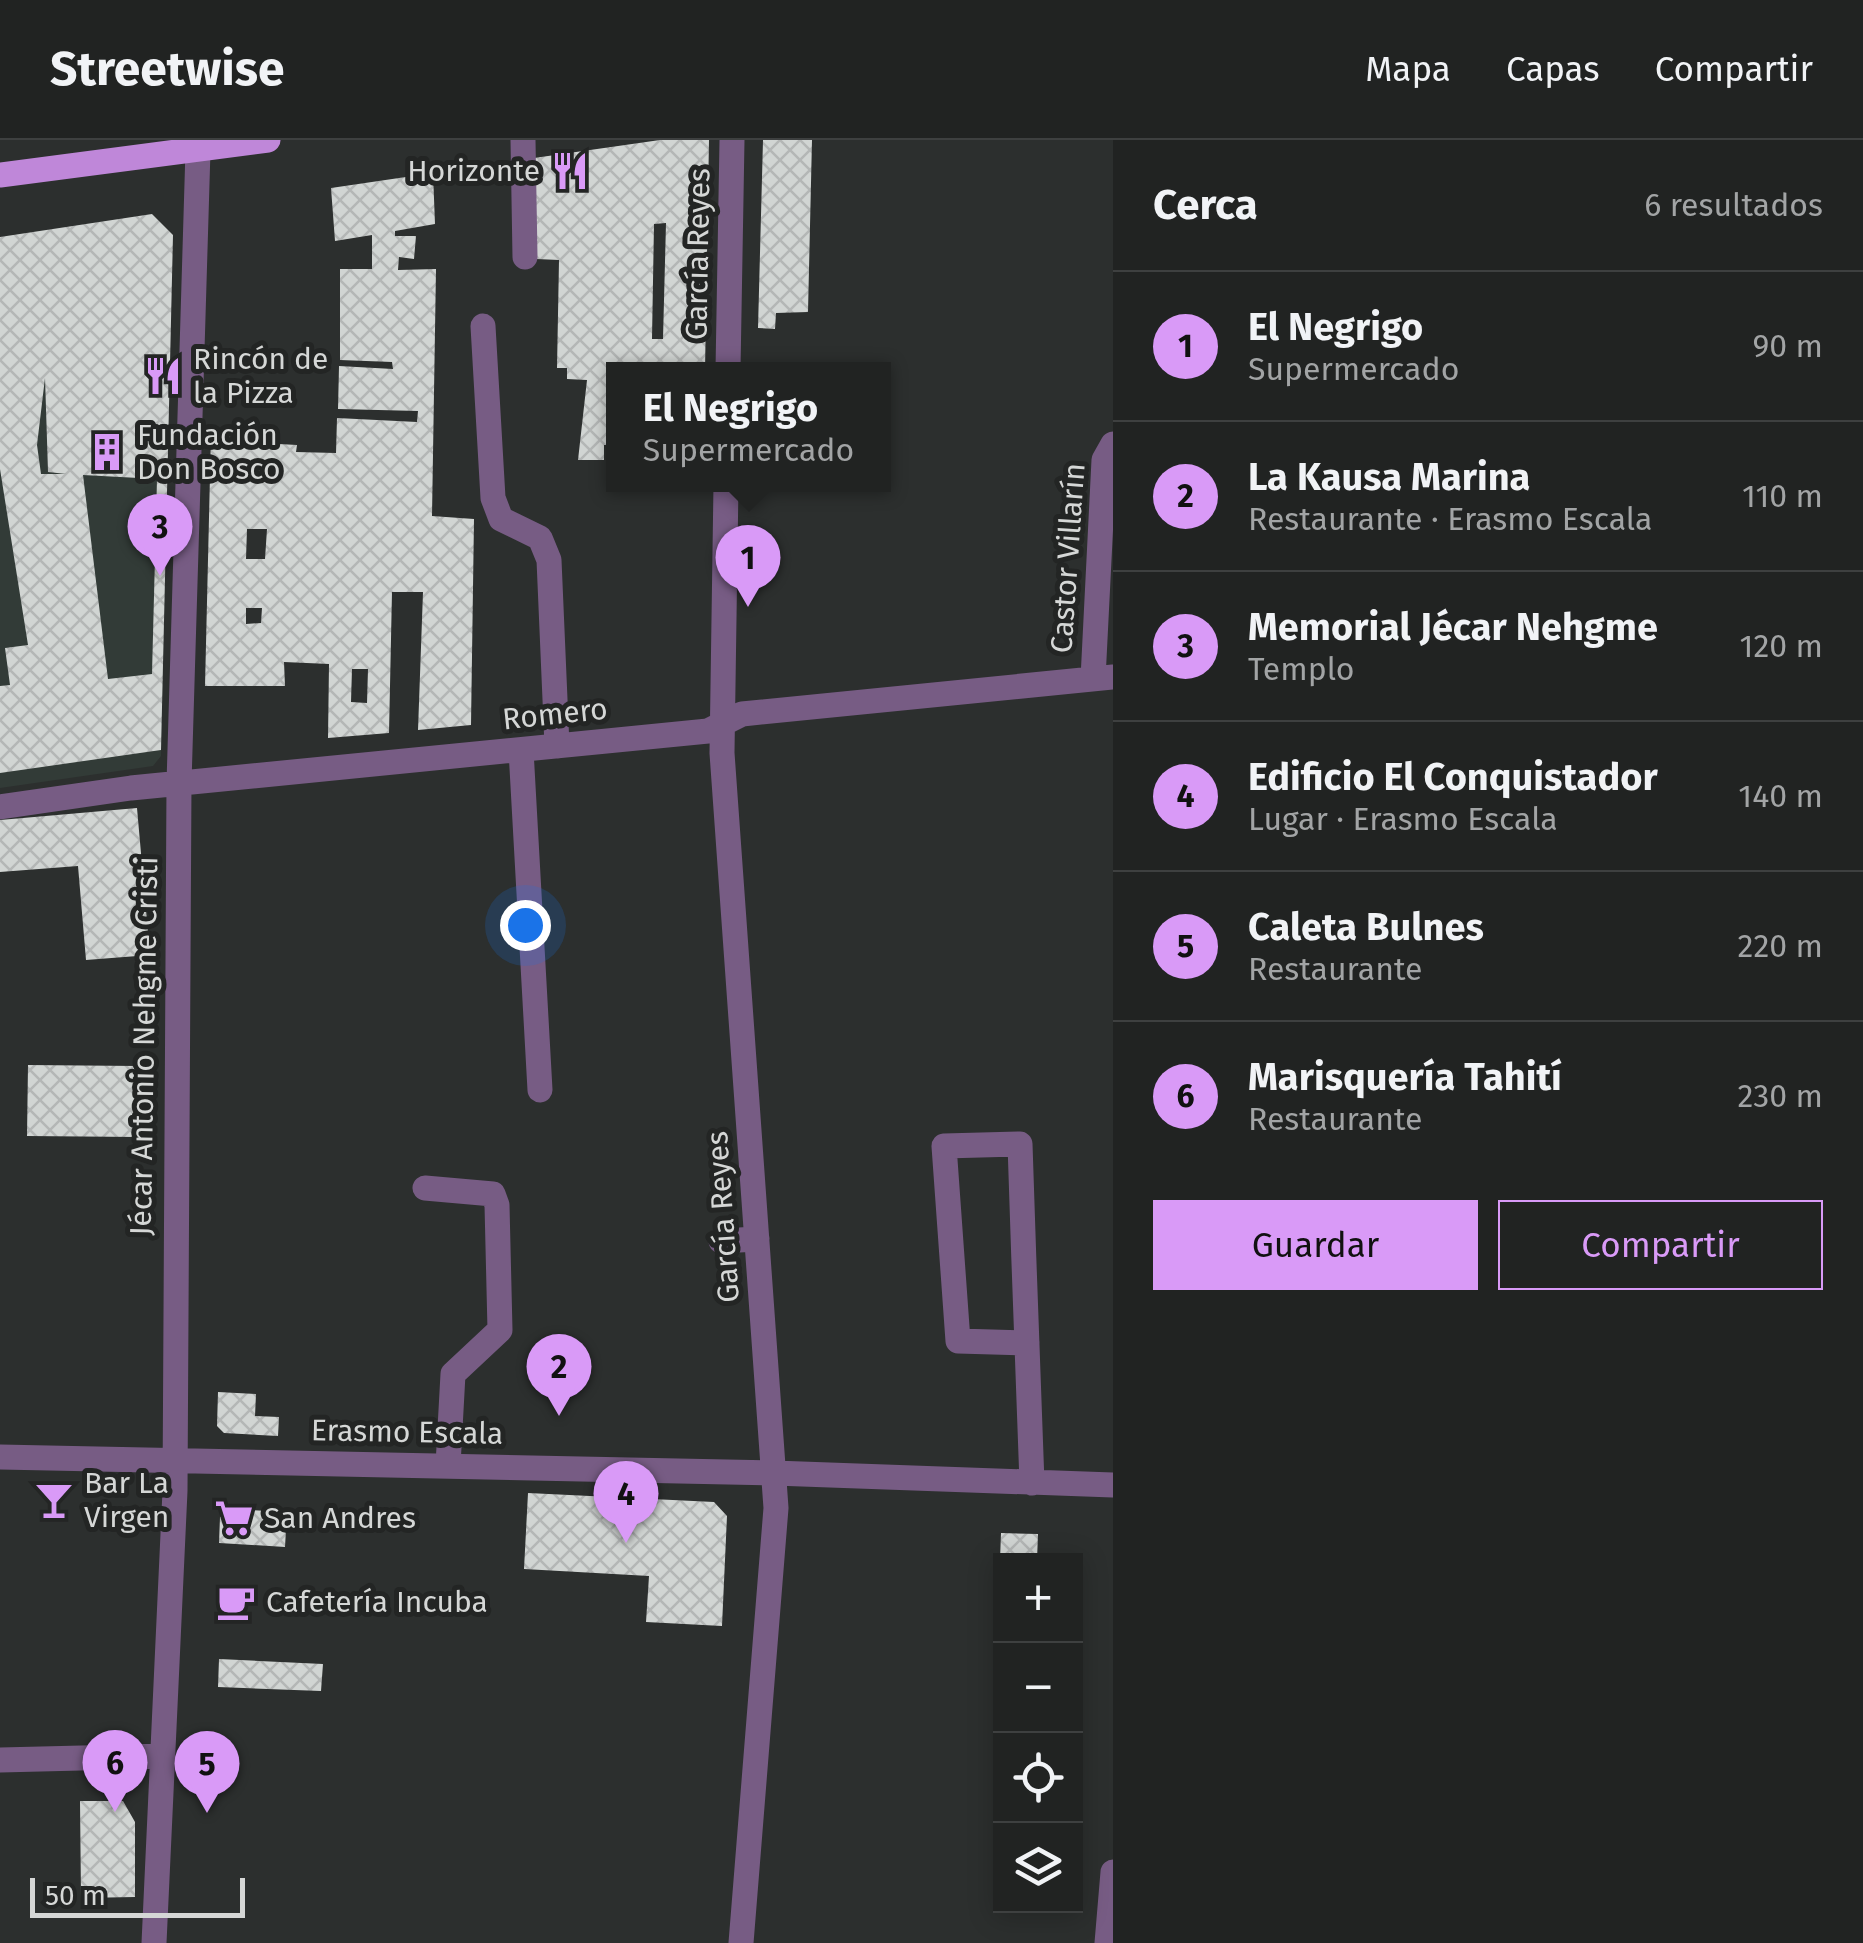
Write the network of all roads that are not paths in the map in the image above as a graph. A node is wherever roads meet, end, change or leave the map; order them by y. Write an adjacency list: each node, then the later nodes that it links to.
1 (268, 140): 4 (main road)
2 (523, 140): 6 (street)
3 (732, 140): 8 (street, García Reyes)
4 (198, 150): 5 (main road); 15 (street, Jécar Antonio Nehgme Cristi)
5 (0, 175)
6 (525, 256)
7 (483, 326): 13 (street)
8 (728, 362)
9 (1113, 444): 11 (street, Castor Villarín)
10 (726, 492): 12 (street, García Reyes)
11 (1103, 678): 12 (street, Romero)
12 (722, 724): 13 (street, Romero); 19 (street, García Reyes)
13 (557, 746): 14 (street, Romero)
14 (521, 750): 15 (street, Romero); 17 (street)
15 (179, 783): 16 (street, Romero); 23 (street, Jécar Antonio Nehgme Cristi)
16 (0, 808)
17 (540, 1090)
18 (425, 1188): 24 (street)
19 (758, 1239): 20 (street); 25 (street, García Reyes)
20 (720, 1241)
21 (1027, 1343): 21 (street); 26 (street)
22 (0, 1457): 23 (street, Erasmo Escala)
23 (174, 1458): 24 (street, Erasmo Escala); 28 (street, Jécar Antonio Nehgme Cristi)
24 (448, 1465): 25 (street, Erasmo Escala)
25 (774, 1473): 26 (street, Erasmo Escala); 32 (street, García Reyes)
26 (1032, 1483): 27 (street, Erasmo Escala)
27 (1113, 1486)
28 (163, 1756): 29 (street); 31 (street, Jécar Antonio Nehgme Cristi)
29 (0, 1760)
30 (1113, 1872): 33 (street)
31 (154, 1943)
32 (741, 1943)
33 (1107, 1943)

